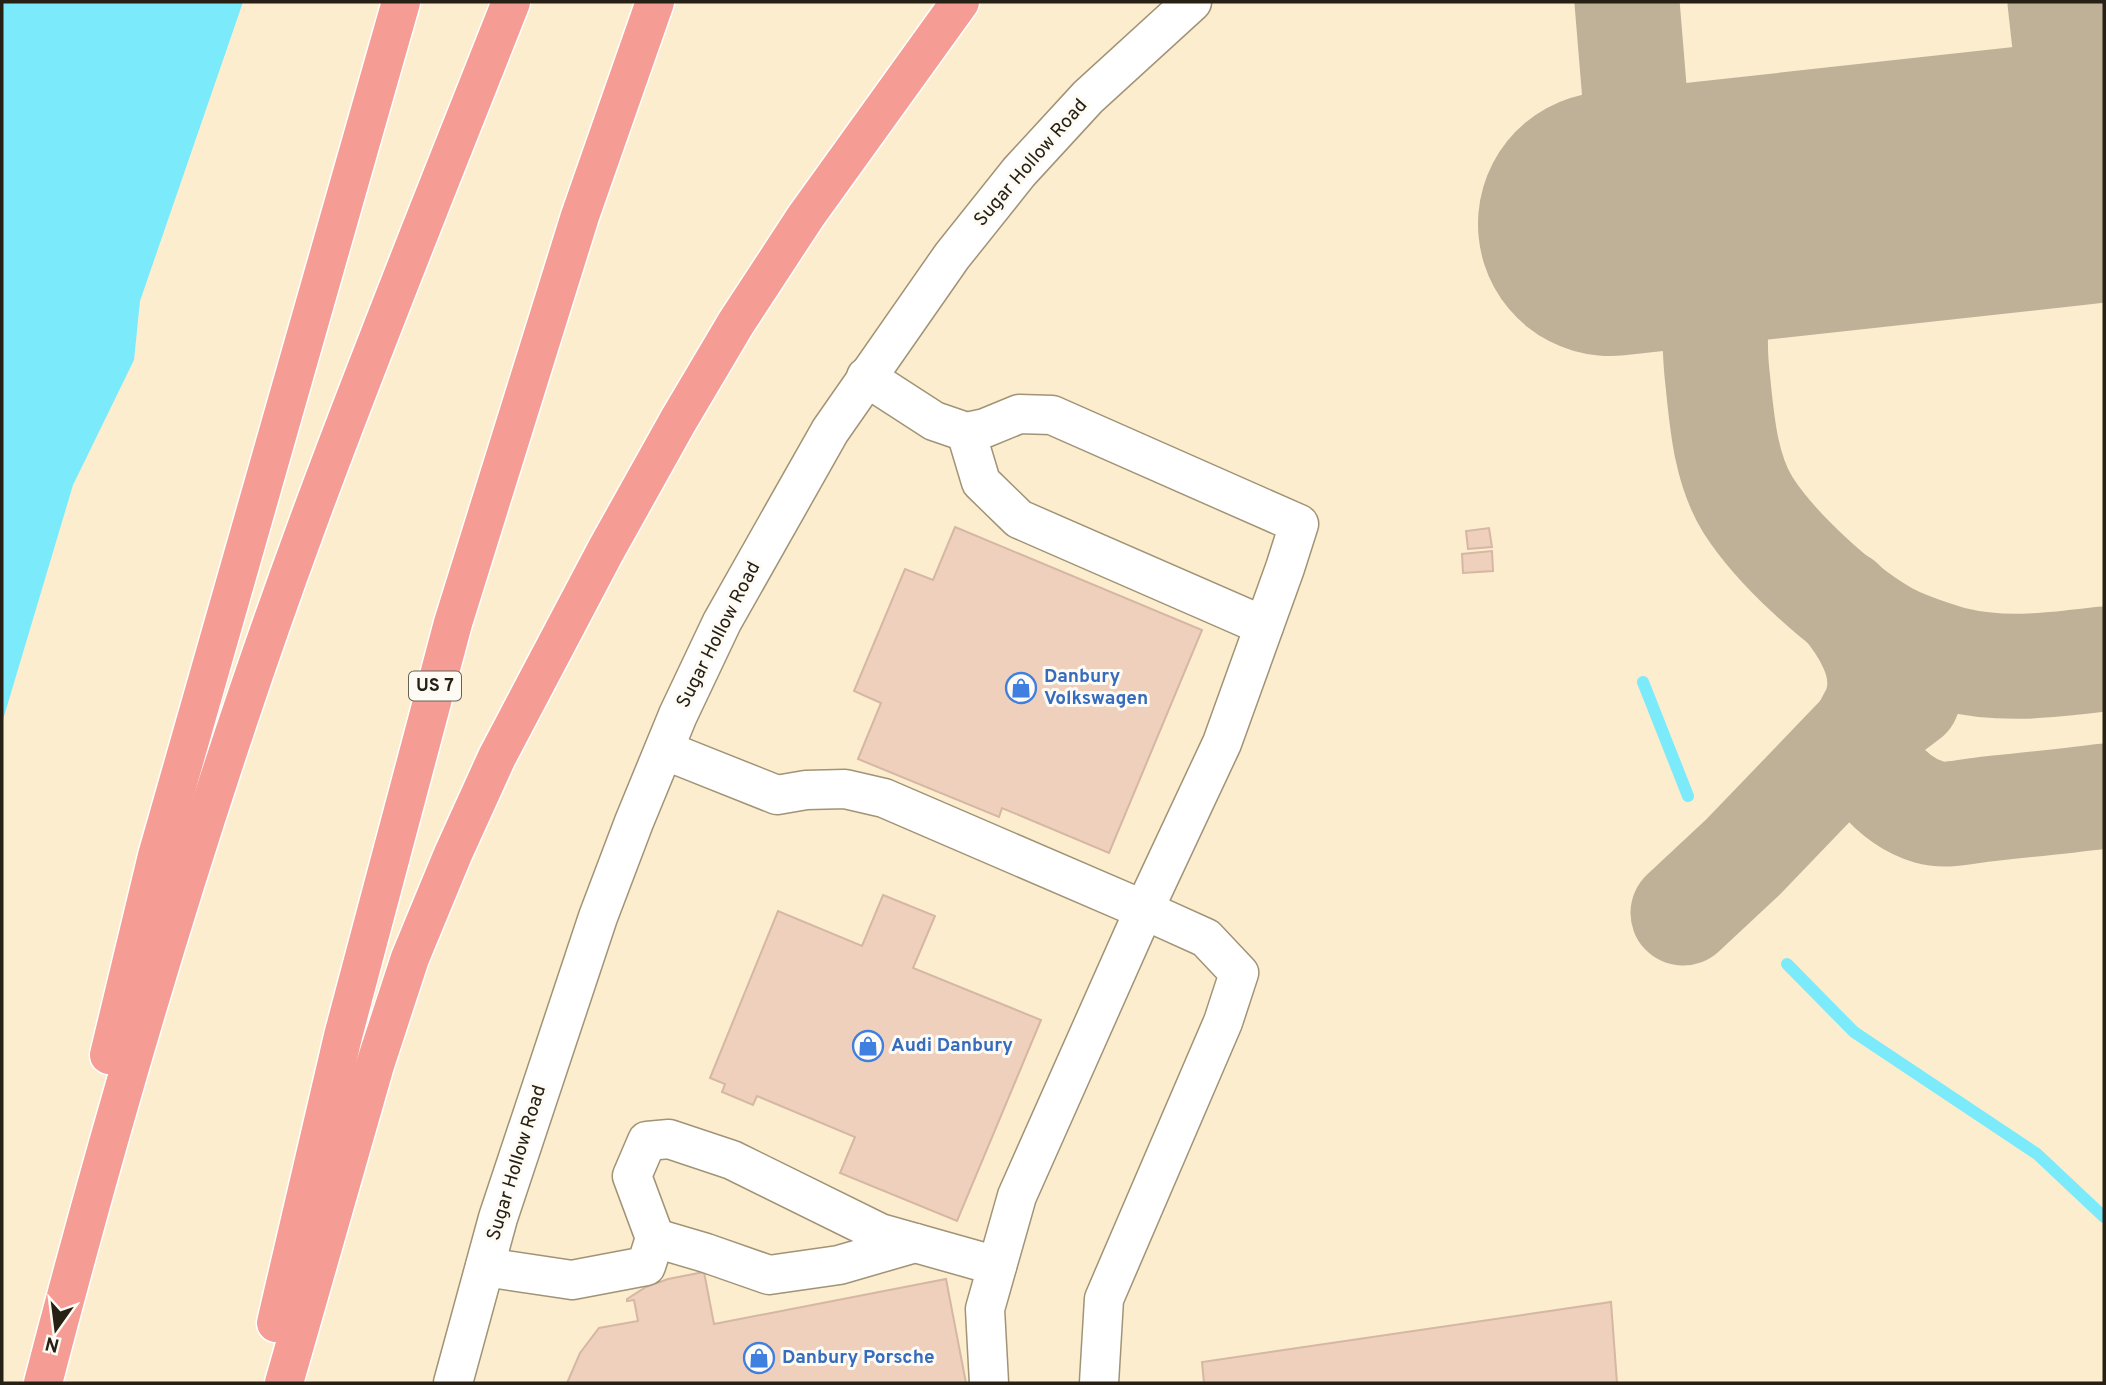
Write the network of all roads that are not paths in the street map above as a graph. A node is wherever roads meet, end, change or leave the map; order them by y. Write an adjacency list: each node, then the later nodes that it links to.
1 (401, 2): 15 (highway)
2 (511, 2): 15 (highway)
3 (655, 2): 17 (highway, US 7)
4 (960, 2): 18 (highway)
5 (1192, 2): 6 (street, Sugar Hollow Road)
6 (866, 377): 7 (street); 9 (street, Sugar Hollow Road)
7 (966, 432): 8 (street); 8 (street)
8 (1264, 626): 10 (street)
9 (664, 750): 10 (street); 14 (street, Sugar Hollow Road)
10 (1144, 909): 13 (street); 21 (street)
11 (655, 1238): 12 (street); 12 (street); 14 (street)
12 (915, 1243): 13 (street)
13 (997, 1266): 20 (street)
14 (485, 1267): 19 (street, Sugar Hollow Road)
15 (53, 1346): 16 (highway)
16 (43, 1383)
17 (264, 1383)
18 (284, 1383)
19 (453, 1383)
20 (989, 1383)
21 (1099, 1383)

